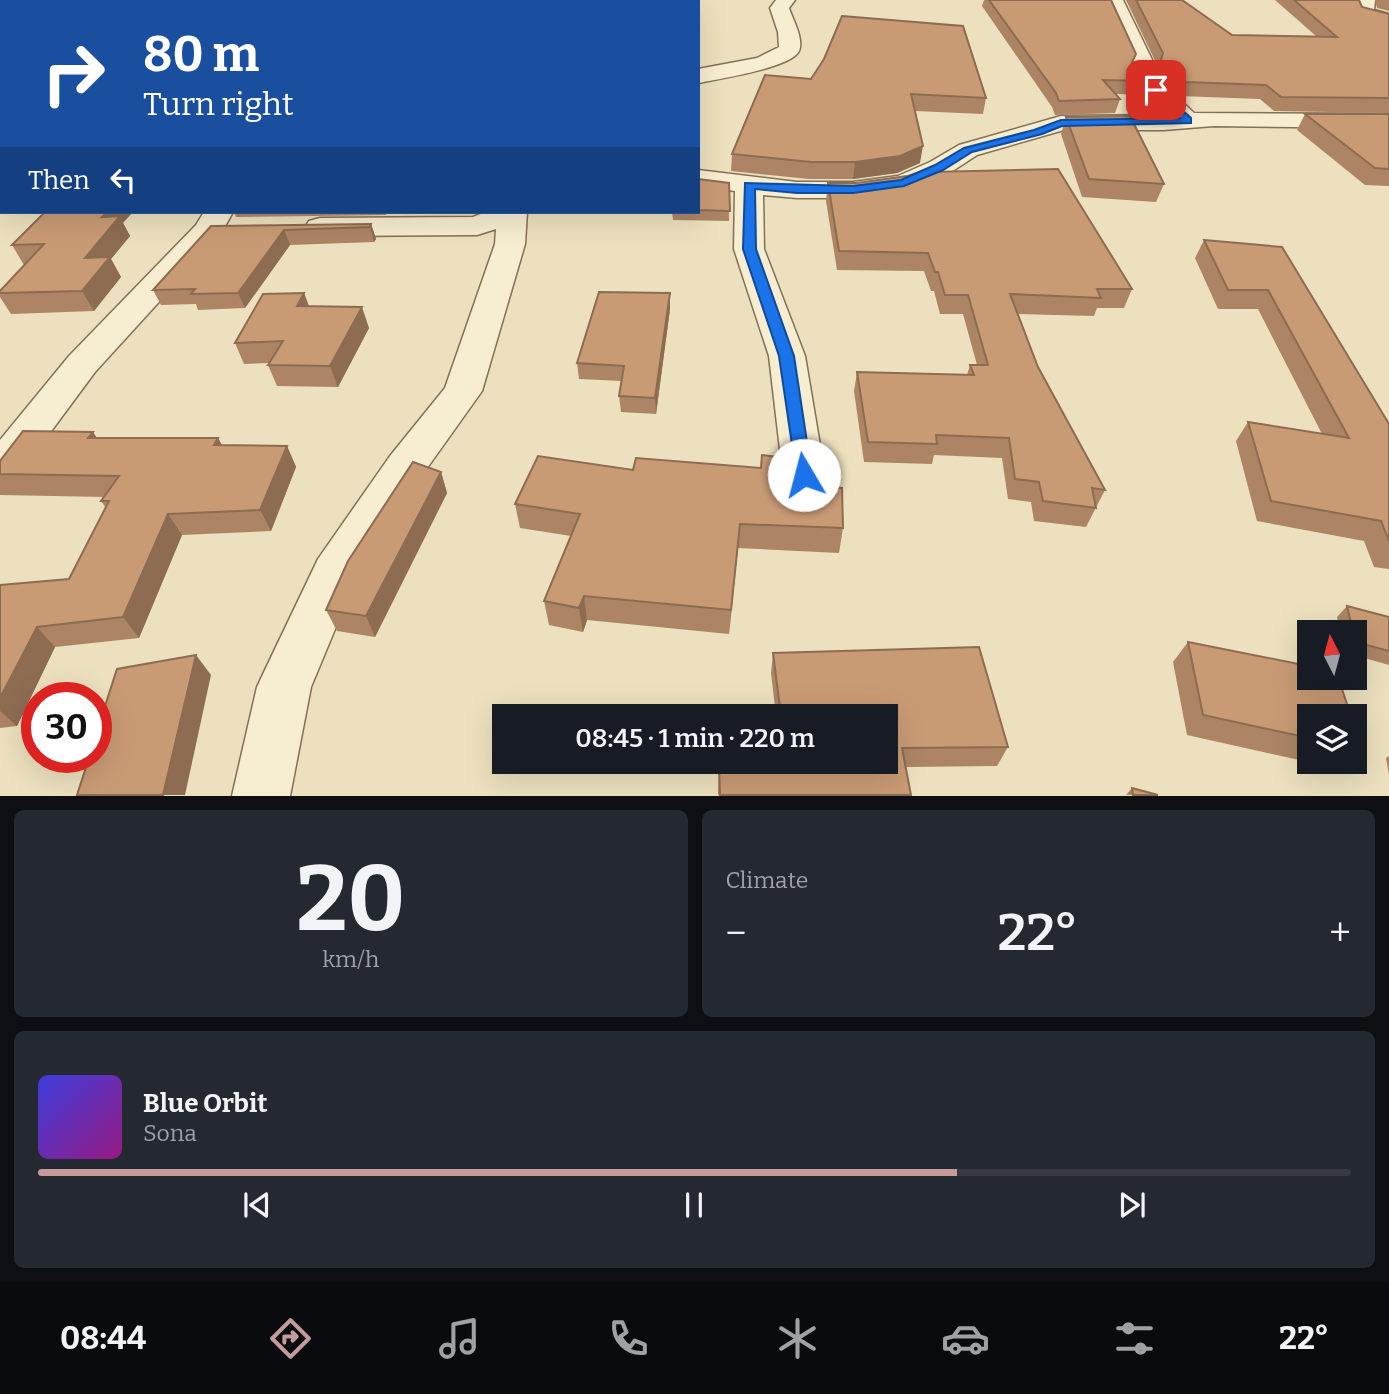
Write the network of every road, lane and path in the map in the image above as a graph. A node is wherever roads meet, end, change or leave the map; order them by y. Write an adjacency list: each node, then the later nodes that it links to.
1 (786, 0): 5 (street)
2 (1114, 0): 6 (street)
3 (1366, 0): 4 (street)
4 (1389, 20)
5 (700, 76)
6 (1188, 121): 7 (street); 9 (street)
7 (1389, 121)
8 (700, 178): 9 (street)
9 (749, 185): 15 (street)
10 (506, 214): 13 (street)
11 (511, 214): 16 (street)
12 (221, 223): 14 (street)
13 (291, 229)
14 (0, 469)
15 (804, 475)
16 (261, 796)

